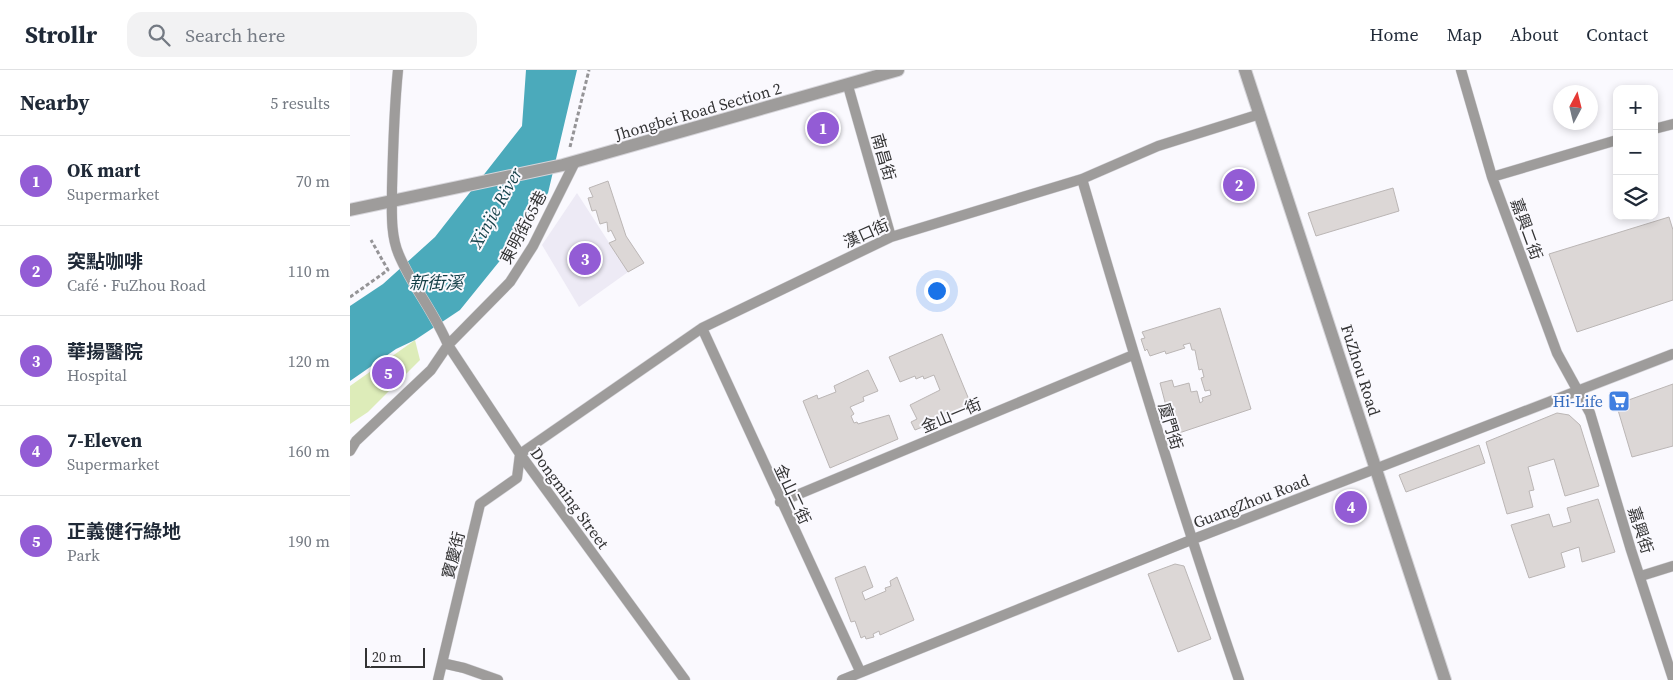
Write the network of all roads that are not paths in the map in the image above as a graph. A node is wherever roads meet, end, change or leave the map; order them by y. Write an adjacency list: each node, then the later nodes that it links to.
1 (398, 70): 13 (lane)
2 (898, 70): 5 (street, Jhongbei Road Section 2)
3 (1245, 70): 6 (street, FuZhou Road)
4 (1461, 70): 11 (lane, 嘉興二街)
5 (848, 86): 10 (street, Jhongbei Road Section 2); 15 (lane, 南昌街)
6 (1260, 114): 12 (lane, 漢口街); 24 (street, FuZhou Road)
7 (1673, 124): 8 (lane)
8 (1658, 128)
9 (1613, 141): 11 (lane)
10 (568, 163): 13 (street, Jhongbei Road Section 2); 17 (lane, 東明街65巷)
11 (1492, 177): 20 (lane, 嘉興二街)
12 (1082, 179): 15 (lane, 漢口街); 19 (lane, 廈門街)
13 (392, 201): 14 (street); 17 (lane, Dongming Street)
14 (350, 210)
15 (891, 237): 16 (lane, 漢口街)
16 (702, 328): 23 (lane, 漢口街); 25 (lane, 金山二街)
17 (448, 345): 21 (lane, 東明街65巷); 23 (lane, Dongming Street)
18 (1673, 354): 20 (lane, GuangZhou Road)
19 (1133, 355): 25 (lane, 金山一街); 26 (lane, 廈門街)
20 (1578, 392): 24 (lane, GuangZhou Road); 28 (lane, 嘉興街)
21 (353, 442): 22 (lane, 東明街65巷)
22 (350, 451)
23 (520, 454): 29 (lane, 寶慶街); 34 (lane, Dongming Street)
24 (1376, 469): 26 (lane, GuangZhou Road); 37 (street, FuZhou Road)
25 (780, 502): 30 (lane, 金山二街)
26 (1191, 540): 30 (lane, GuangZhou Road); 36 (lane, 廈門街)
27 (1673, 566): 28 (lane)
28 (1641, 576): 31 (lane, 嘉興街)
29 (442, 663): 32 (lane, 寶慶街); 33 (lane)
30 (860, 671): 35 (lane, GuangZhou Road)
31 (1673, 679)
32 (438, 680)
33 (498, 680)
34 (685, 680)
35 (842, 680)
36 (1239, 680)
37 (1445, 680)

